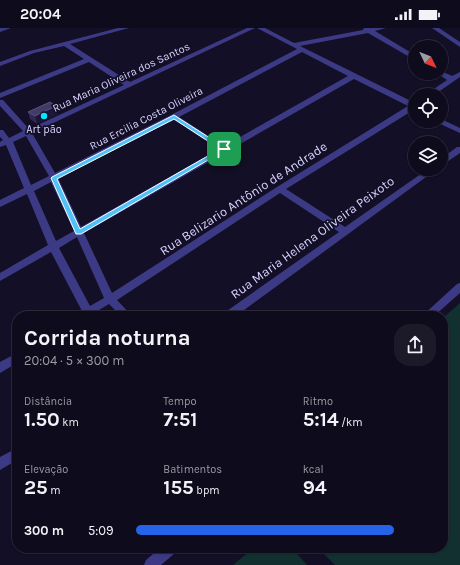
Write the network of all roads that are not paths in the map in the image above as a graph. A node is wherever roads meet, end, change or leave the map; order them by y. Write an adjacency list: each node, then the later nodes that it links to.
1 (8, 28): 7 (street)
2 (126, 28): 9 (street)
3 (252, 28): 22 (street, Rua Maria Oliveira dos Santos)
4 (260, 28): 10 (street)
5 (383, 28): 8 (street)
6 (436, 28): 11 (street)
7 (0, 30)
8 (366, 30): 10 (street); 14 (street)
9 (64, 43): 13 (street); 16 (street)
10 (293, 45): 12 (street)
11 (460, 45)
12 (301, 50): 19 (street); 28 (street, Rua Ercilia Costa Oliveira)
13 (32, 52): 15 (street); 17 (street)
14 (408, 54)
15 (0, 57)
16 (89, 59): 22 (street); 24 (street)
17 (0, 64)
18 (460, 74): 21 (street)
19 (353, 76): 26 (street); 34 (street)
20 (448, 77): 21 (street)
21 (451, 79): 23 (street)
22 (130, 85): 32 (street, Rua Maria Oliveira dos Santos)
23 (439, 88)
24 (0, 96)
25 (0, 102): 32 (street)
26 (408, 103)
27 (408, 110): 39 (street, Rua Belizario Antônio de Andrade)
28 (174, 117): 34 (street); 38 (street, Rua Ercilia Costa Oliveira)
29 (448, 125): 30 (street)
30 (460, 131)
31 (0, 132): 33 (street)
32 (28, 132): 33 (street, Rua Maria Oliveira dos Santos); 38 (street)
33 (4, 144): 40 (street)
34 (224, 149): 43 (street)
35 (460, 149): 36 (street)
36 (448, 158)
37 (423, 176): 42 (street, Rua Maria Helena Oliveira Peixoto)
38 (54, 178): 40 (street, Rua Ercilia Costa Oliveira); 43 (street)
39 (280, 189): 42 (street); 47 (street, Rua Belizario Antônio de Andrade)
40 (28, 190): 41 (street, Rua Ercilia Costa Oliveira); 44 (street)
41 (0, 204)
42 (346, 232): 51 (street, Rua Maria Helena Oliveira Peixoto)
43 (78, 233): 44 (street); 47 (street)
44 (53, 246): 45 (street); 48 (street)
45 (0, 277)
46 (460, 287): 52 (street)
47 (110, 299): 49 (street, Rua Belizario Antônio de Andrade); 50 (street)
48 (84, 311)
49 (92, 311)
50 (122, 311)
51 (235, 311)
52 (433, 311)
53 (12, 360): 54 (street)
54 (0, 368)
55 (12, 457): 56 (street)
56 (0, 464)
57 (164, 553): 58 (street)
58 (151, 565)

